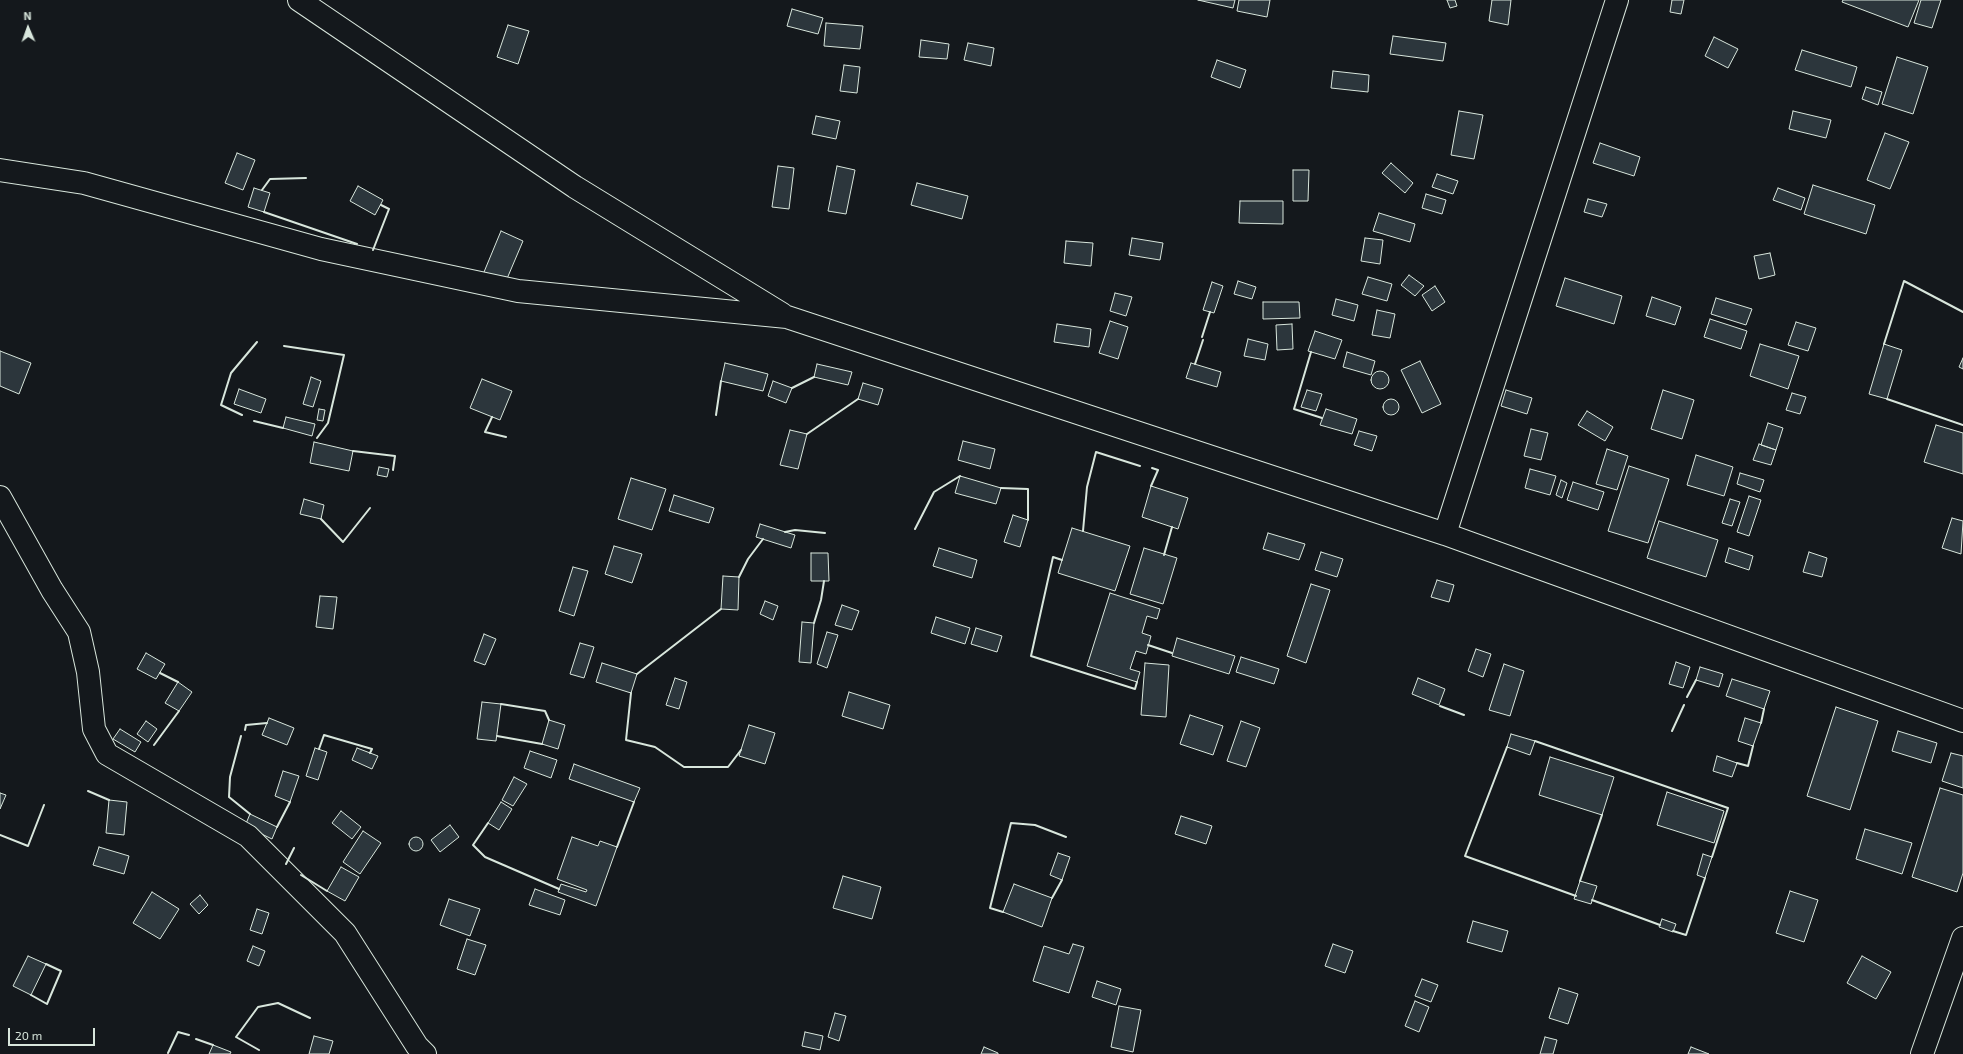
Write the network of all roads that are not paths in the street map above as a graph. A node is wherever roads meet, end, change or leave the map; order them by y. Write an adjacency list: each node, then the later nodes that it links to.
1 (299, 0): 4 (street)
2 (1617, 0): 6 (street)
3 (0, 170): 4 (street)
4 (787, 317): 6 (street)
5 (0, 496): 9 (street)
6 (1445, 534): 7 (street)
7 (1963, 721)
8 (1963, 938): 10 (street)
9 (425, 1054)
10 (1922, 1054)

